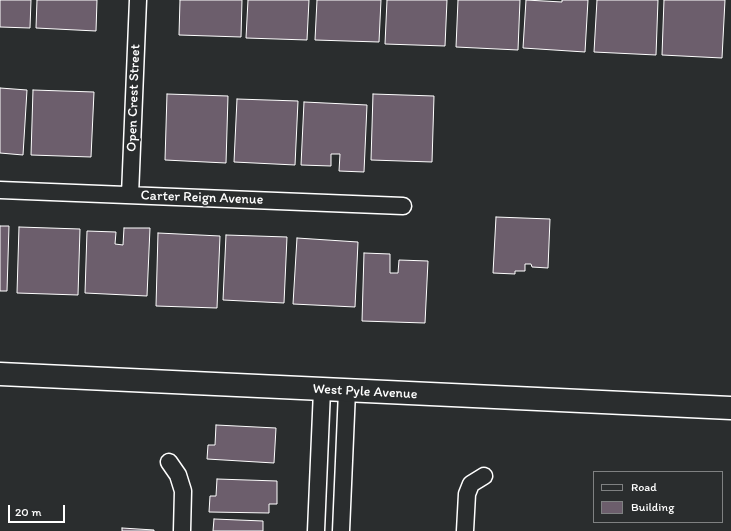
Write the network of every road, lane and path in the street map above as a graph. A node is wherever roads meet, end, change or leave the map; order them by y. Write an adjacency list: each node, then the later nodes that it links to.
1 (138, 0): 3 (street, Open Crest Street)
2 (0, 190): 3 (street, Carter Reign Avenue)
3 (130, 195): 4 (street, Carter Reign Avenue)
4 (403, 206)
5 (0, 374): 6 (street, West Pyle Avenue)
6 (322, 390): 7 (street, West Pyle Avenue); 12 (street)
7 (347, 391): 8 (street, West Pyle Avenue); 13 (street)
8 (731, 408)
9 (169, 462): 11 (street)
10 (484, 476): 14 (street)
11 (182, 531)
12 (316, 531)
13 (341, 531)
14 (465, 531)

